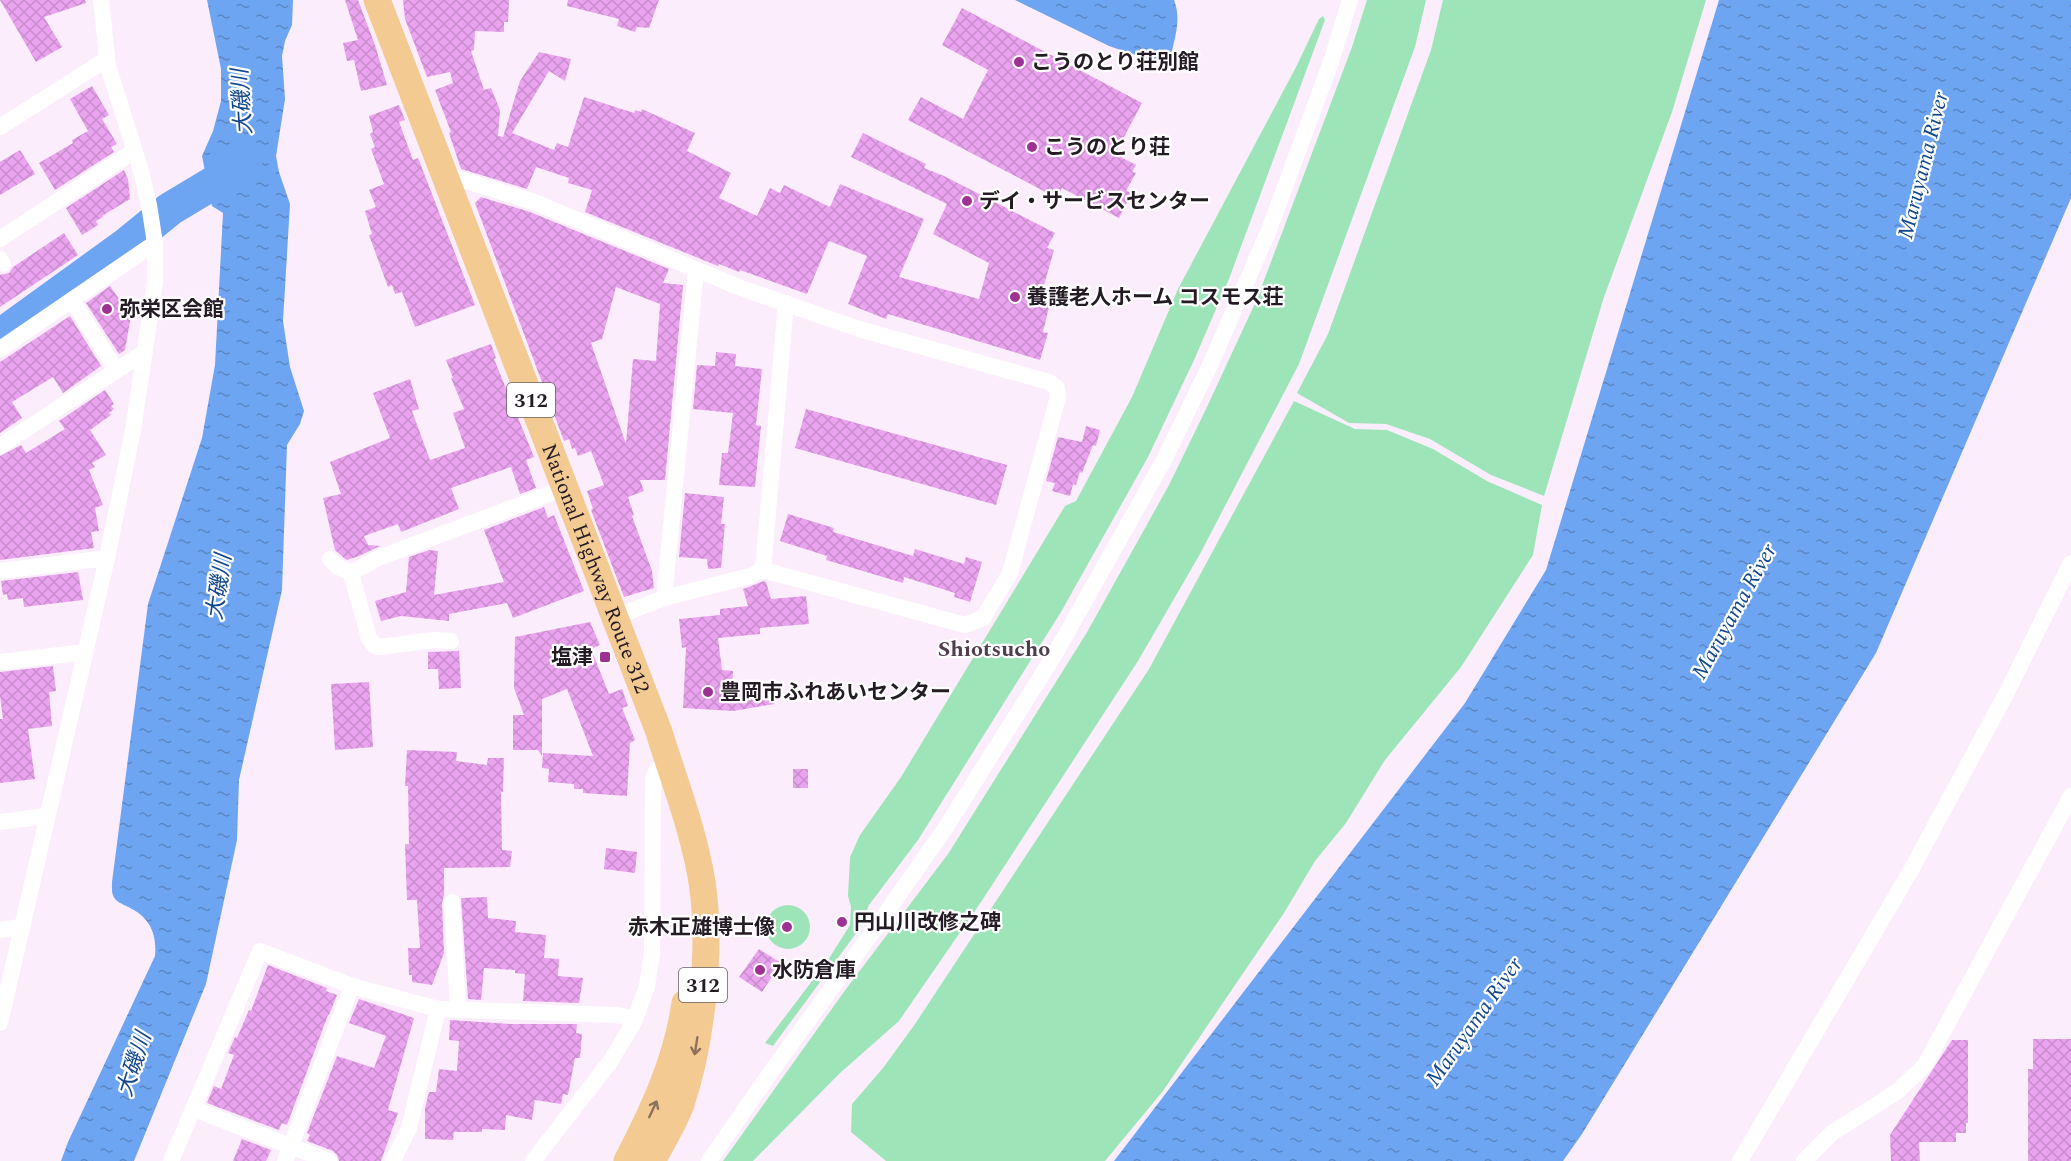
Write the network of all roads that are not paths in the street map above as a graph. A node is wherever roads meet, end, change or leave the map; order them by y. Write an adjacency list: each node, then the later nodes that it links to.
1 (101, 0): 4 (street)
2 (377, 0): 7 (highway, National Highway Route 312 / 312)
3 (1350, 0): 50 (street)
4 (107, 59): 5 (street); 6 (street)
5 (0, 127)
6 (134, 152): 8 (street); 9 (street)
7 (446, 179): 10 (street); 17 (highway, National Highway Route 312 / 312)
8 (0, 239)
9 (155, 243): 11 (street); 14 (street)
10 (696, 270): 12 (street); 24 (street)
11 (72, 300): 13 (street); 15 (street)
12 (786, 303): 21 (street); 21 (street)
13 (0, 349)
14 (145, 352): 15 (street); 18 (street)
15 (116, 370): 16 (street)
16 (0, 446)
17 (565, 488): 23 (street); 25 (highway, National Highway Route 312 / 312)
18 (107, 558): 22 (street); 27 (street)
19 (330, 559): 23 (street)
20 (2071, 563): 51 (street)
21 (763, 570): 24 (street)
22 (0, 571)
23 (351, 573): 26 (street)
24 (664, 598): 25 (street)
25 (615, 617): 29 (highway, National Highway Route 312 / 312)
26 (451, 641)
27 (85, 652): 28 (street); 32 (street)
28 (0, 662)
29 (669, 764): 31 (highway, National Highway Route 312 / 312); 40 (street)
30 (2071, 796): 52 (street)
31 (681, 802): 48 (highway, National Highway Route 312 / 312, one-way to 31); 49 (highway, National Highway Route 312 / 312, one-way to 49)
32 (46, 816): 33 (street); 35 (street)
33 (0, 822)
34 (452, 902): 39 (street)
35 (21, 927): 36 (street); 41 (street)
36 (0, 930)
37 (352, 986): 38 (street); 42 (street); 43 (street)
38 (438, 1009): 39 (street); 46 (street)
39 (458, 1009): 40 (street)
40 (634, 1022): 47 (street)
41 (0, 1023)
42 (194, 1110): 43 (street); 44 (street)
43 (288, 1154): 45 (street)
44 (171, 1161)
45 (329, 1161)
46 (393, 1161)
47 (533, 1161)
48 (627, 1161)
49 (652, 1161)
50 (709, 1161)
51 (1740, 1161)
52 (1804, 1161)

